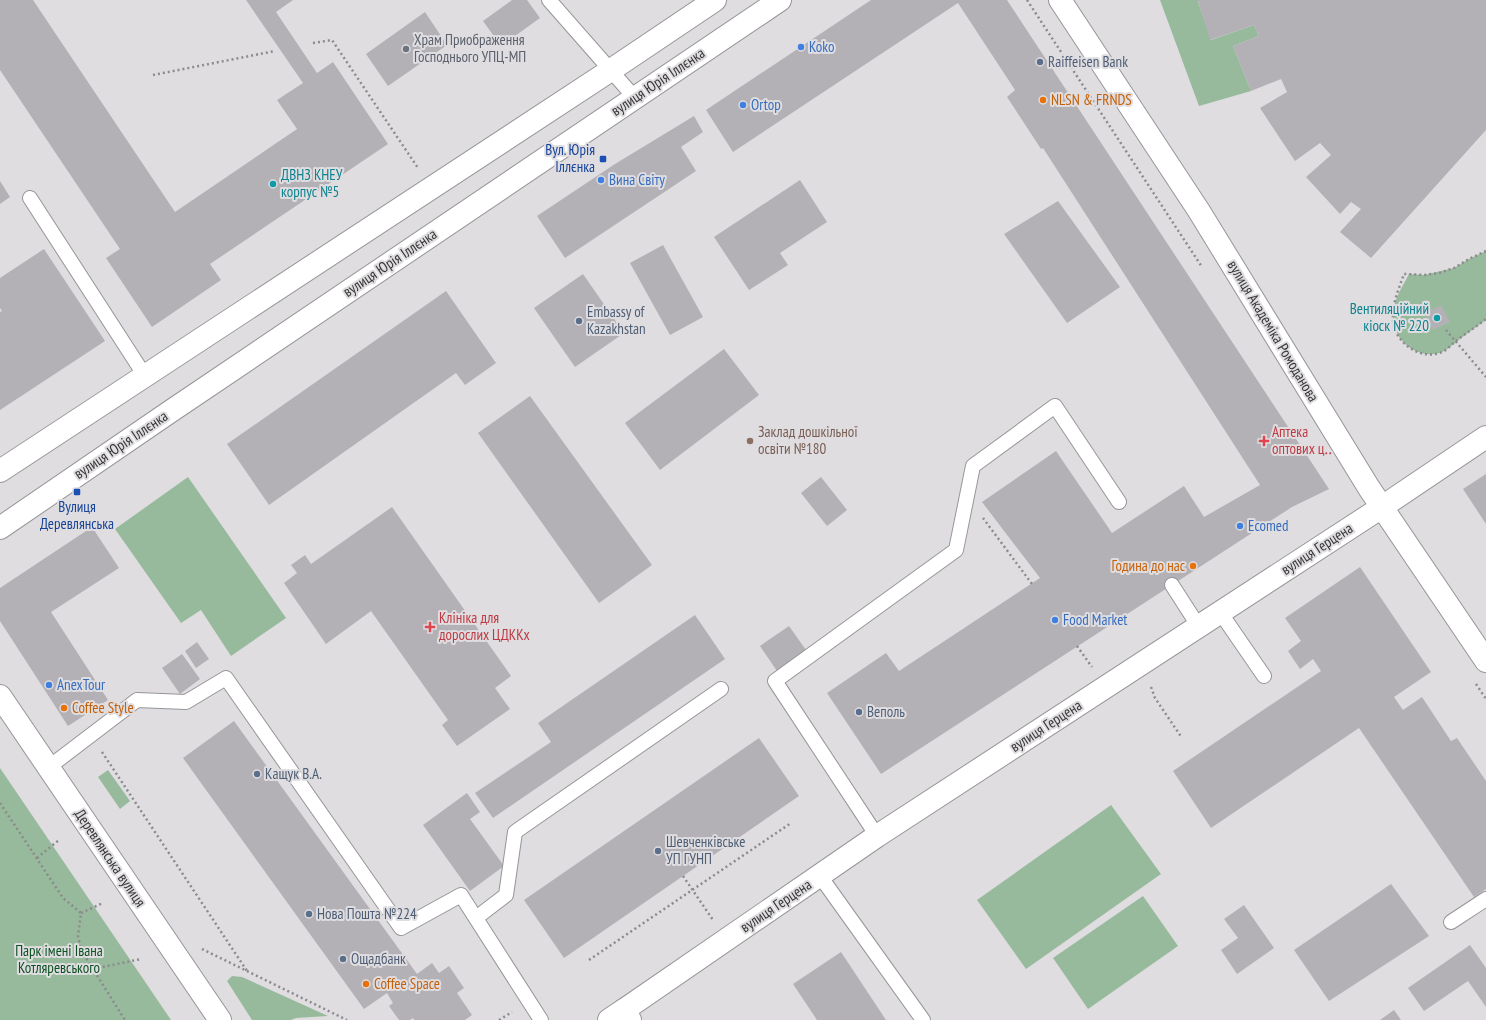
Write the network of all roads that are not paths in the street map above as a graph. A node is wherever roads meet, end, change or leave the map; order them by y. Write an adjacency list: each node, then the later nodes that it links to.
1 (550, 0): 5 (lane)
2 (715, 0): 5 (street)
3 (780, 0): 6 (street, вулиця Юрія Іллєнка)
4 (1060, 0): 12 (street, вулиця Академіка Ромоданова)
5 (611, 70): 6 (lane); 8 (street)
6 (636, 98): 13 (street, вулиця Юрія Іллєнка)
7 (30, 198): 8 (lane)
8 (145, 376): 10 (street)
9 (1486, 437): 12 (street, вулиця Герцена)
10 (0, 471)
11 (1119, 502): 22 (lane)
12 (1382, 508): 15 (street, вулиця Герцена); 17 (street, вулиця Академіка Ромоданова)
13 (0, 528)
14 (1172, 585): 16 (lane)
15 (1220, 612): 16 (street, вулиця Герцена); 18 (lane)
16 (1199, 627): 22 (street, вулиця Герцена)
17 (1486, 661)
18 (1264, 676)
19 (721, 689): 25 (lane)
20 (0, 696): 21 (street, Деревлянська вулиця)
21 (49, 767): 25 (lane); 28 (street, Деревлянська вулиця)
22 (877, 836): 23 (street, вулиця Герцена)
23 (820, 876): 27 (street, вулиця Герцена); 30 (lane)
24 (1486, 899): 26 (lane)
25 (476, 918): 29 (lane)
26 (1451, 922)
27 (621, 1017)
28 (220, 1020)
29 (542, 1020)
30 (923, 1020)

